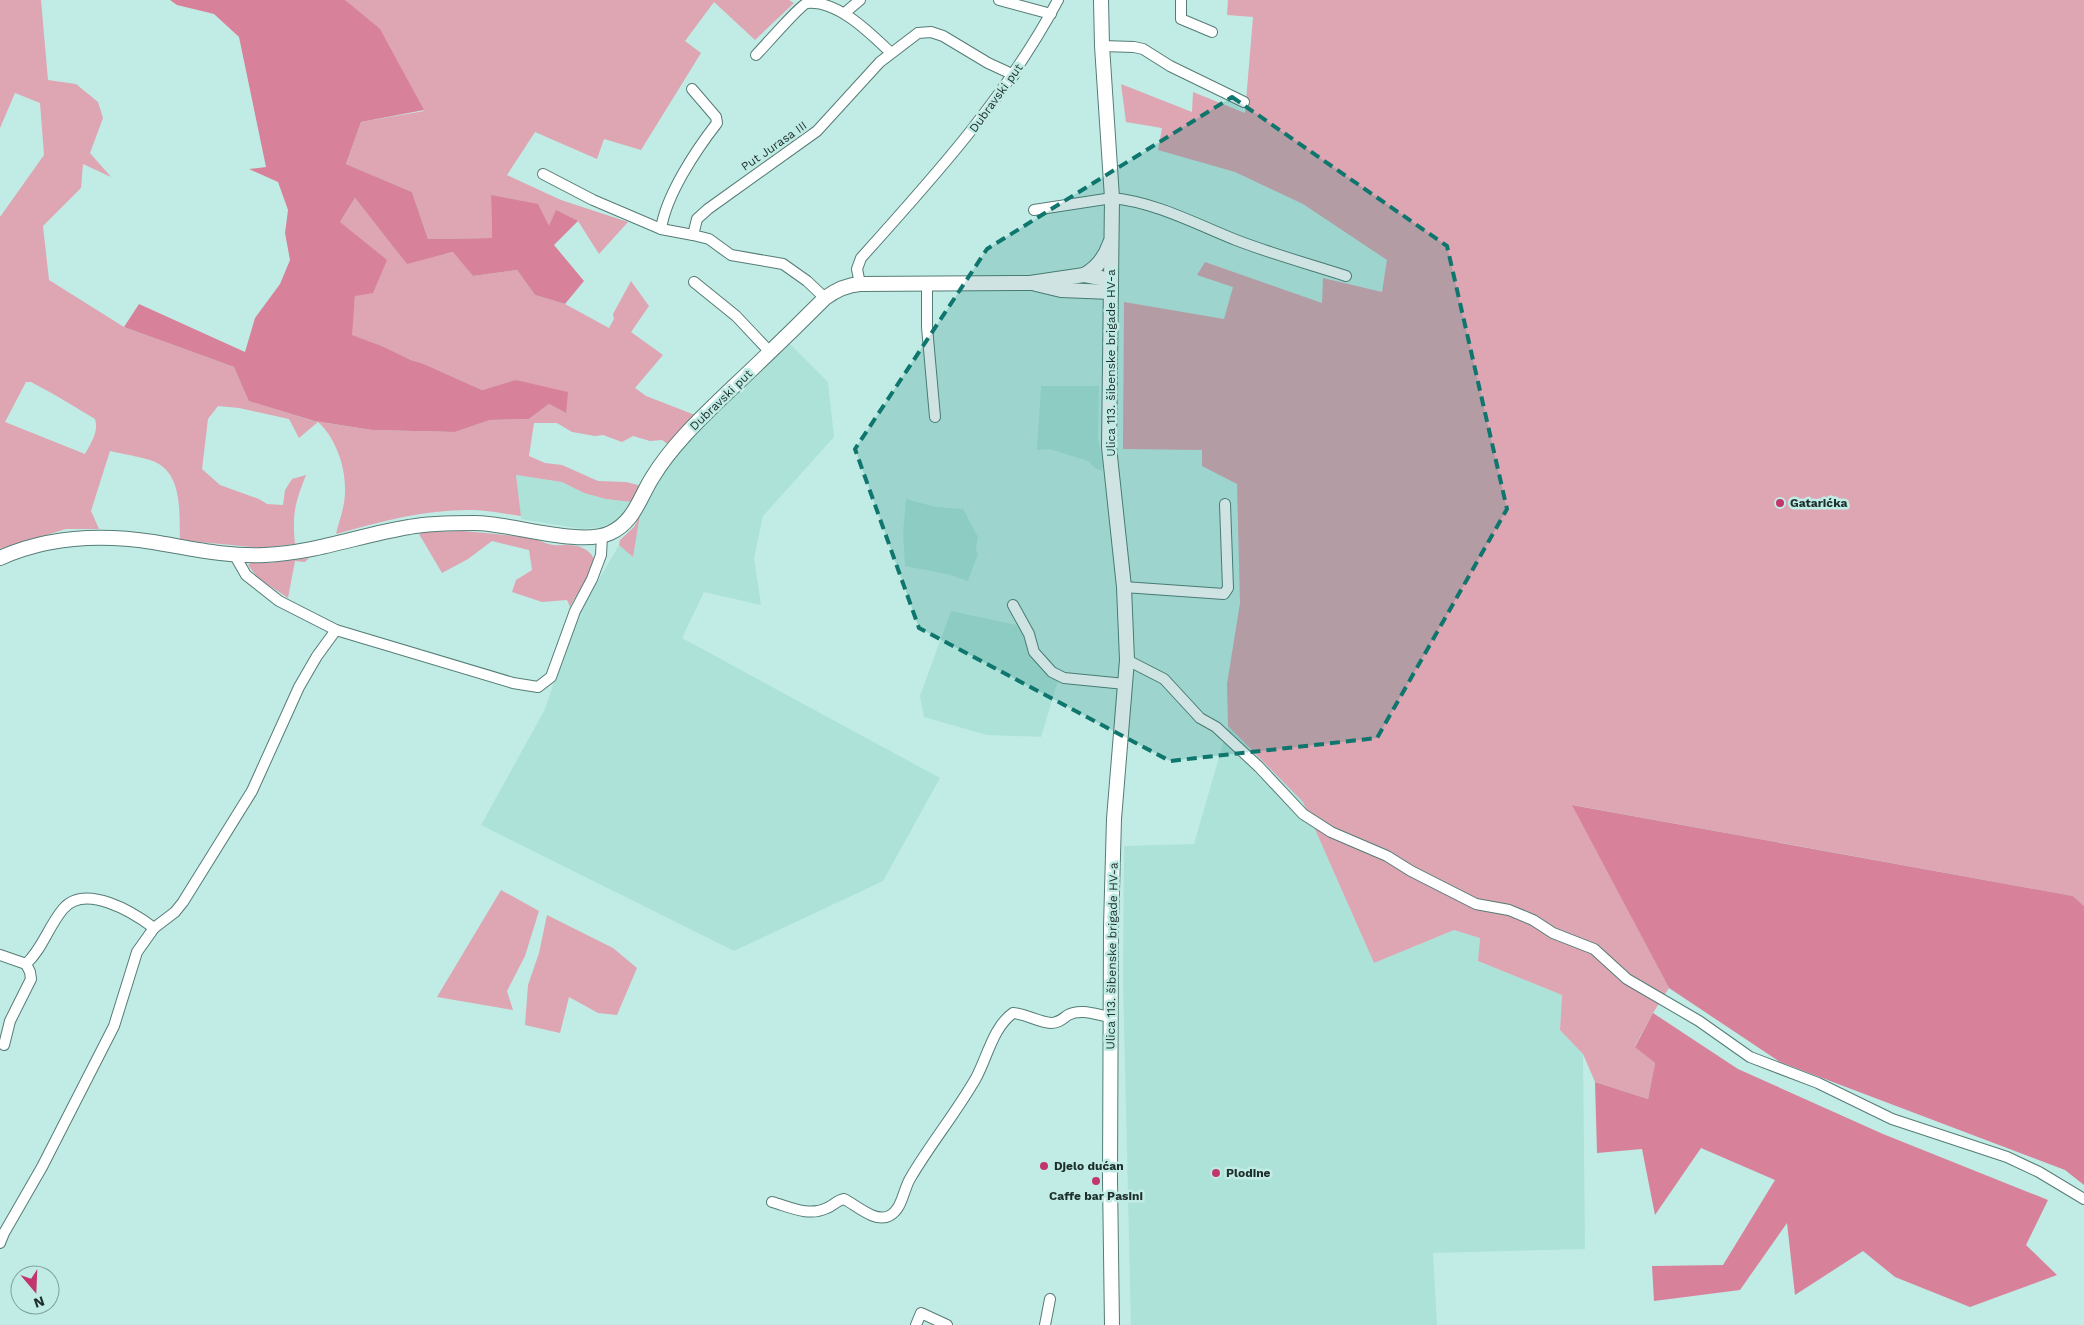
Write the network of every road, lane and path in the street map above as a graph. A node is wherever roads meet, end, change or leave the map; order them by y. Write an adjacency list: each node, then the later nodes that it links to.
1 (860, 0): 6 (street)
2 (999, 0): 7 (street)
3 (1058, 0): 7 (street, Dubravski put)
4 (1101, 0): 9 (main road, Ulica 113. šibenske brigade HV-a)
5 (1181, 0): 8 (street)
6 (847, 11): 10 (street); 11 (street)
7 (1051, 14): 12 (street, Dubravski put)
8 (1212, 32)
9 (1102, 46): 14 (street); 16 (main road, Ulica 113. šibenske brigade HV-a)
10 (892, 53): 12 (street, Put Jurasa III); 19 (street, Put Jurasa III)
11 (756, 55)
12 (1014, 74): 25 (street, Dubravski put)
13 (692, 89): 18 (street)
14 (1244, 102)
15 (543, 174): 18 (street)
16 (1112, 198): 17 (street); 20 (main road, Ulica 113. šibenske brigade HV-a); 22 (street)
17 (1034, 210)
18 (661, 229): 19 (street)
19 (693, 235): 28 (street)
20 (1112, 238): 21 (main road); 27 (main road, Ulica 113. šibenske brigade HV-a)
21 (1084, 276): 24 (main road, Dubravski put); 27 (main road, Dubravski put)
22 (1346, 276)
23 (694, 282): 29 (street)
24 (1030, 283): 26 (main road, Dubravski put); 27 (main road, Dubravski put)
25 (860, 284): 26 (main road, Dubravski put); 28 (main road, Dubravski put)
26 (927, 284): 30 (street)
27 (1111, 288): 35 (main road, Ulica 113. šibenske brigade HV-a)
28 (825, 298): 29 (main road, Dubravski put)
29 (770, 352): 32 (main road, Dubravski put)
30 (935, 417)
31 (1225, 504): 35 (street)
32 (602, 536): 33 (main road); 37 (street)
33 (234, 554): 34 (main road); 37 (street)
34 (0, 558)
35 (1124, 587): 38 (main road, Ulica 113. šibenske brigade HV-a)
36 (1013, 605): 39 (street)
37 (336, 630): 40 (street)
38 (1128, 660): 39 (main road, Ulica 113. šibenske brigade HV-a); 45 (street)
39 (1125, 684): 43 (main road, Ulica 113. šibenske brigade HV-a)
40 (154, 928): 42 (street); 47 (street)
41 (0, 955): 42 (street)
42 (26, 964): 44 (street)
43 (1110, 1017): 46 (street); 52 (main road, Ulica 113. šibenske brigade HV-a)
44 (4, 1045)
45 (2084, 1199)
46 (772, 1202)
47 (0, 1243)
48 (1050, 1299): 51 (street)
49 (916, 1325): 50 (street)
50 (947, 1325)
51 (1045, 1325)
52 (1112, 1325)

